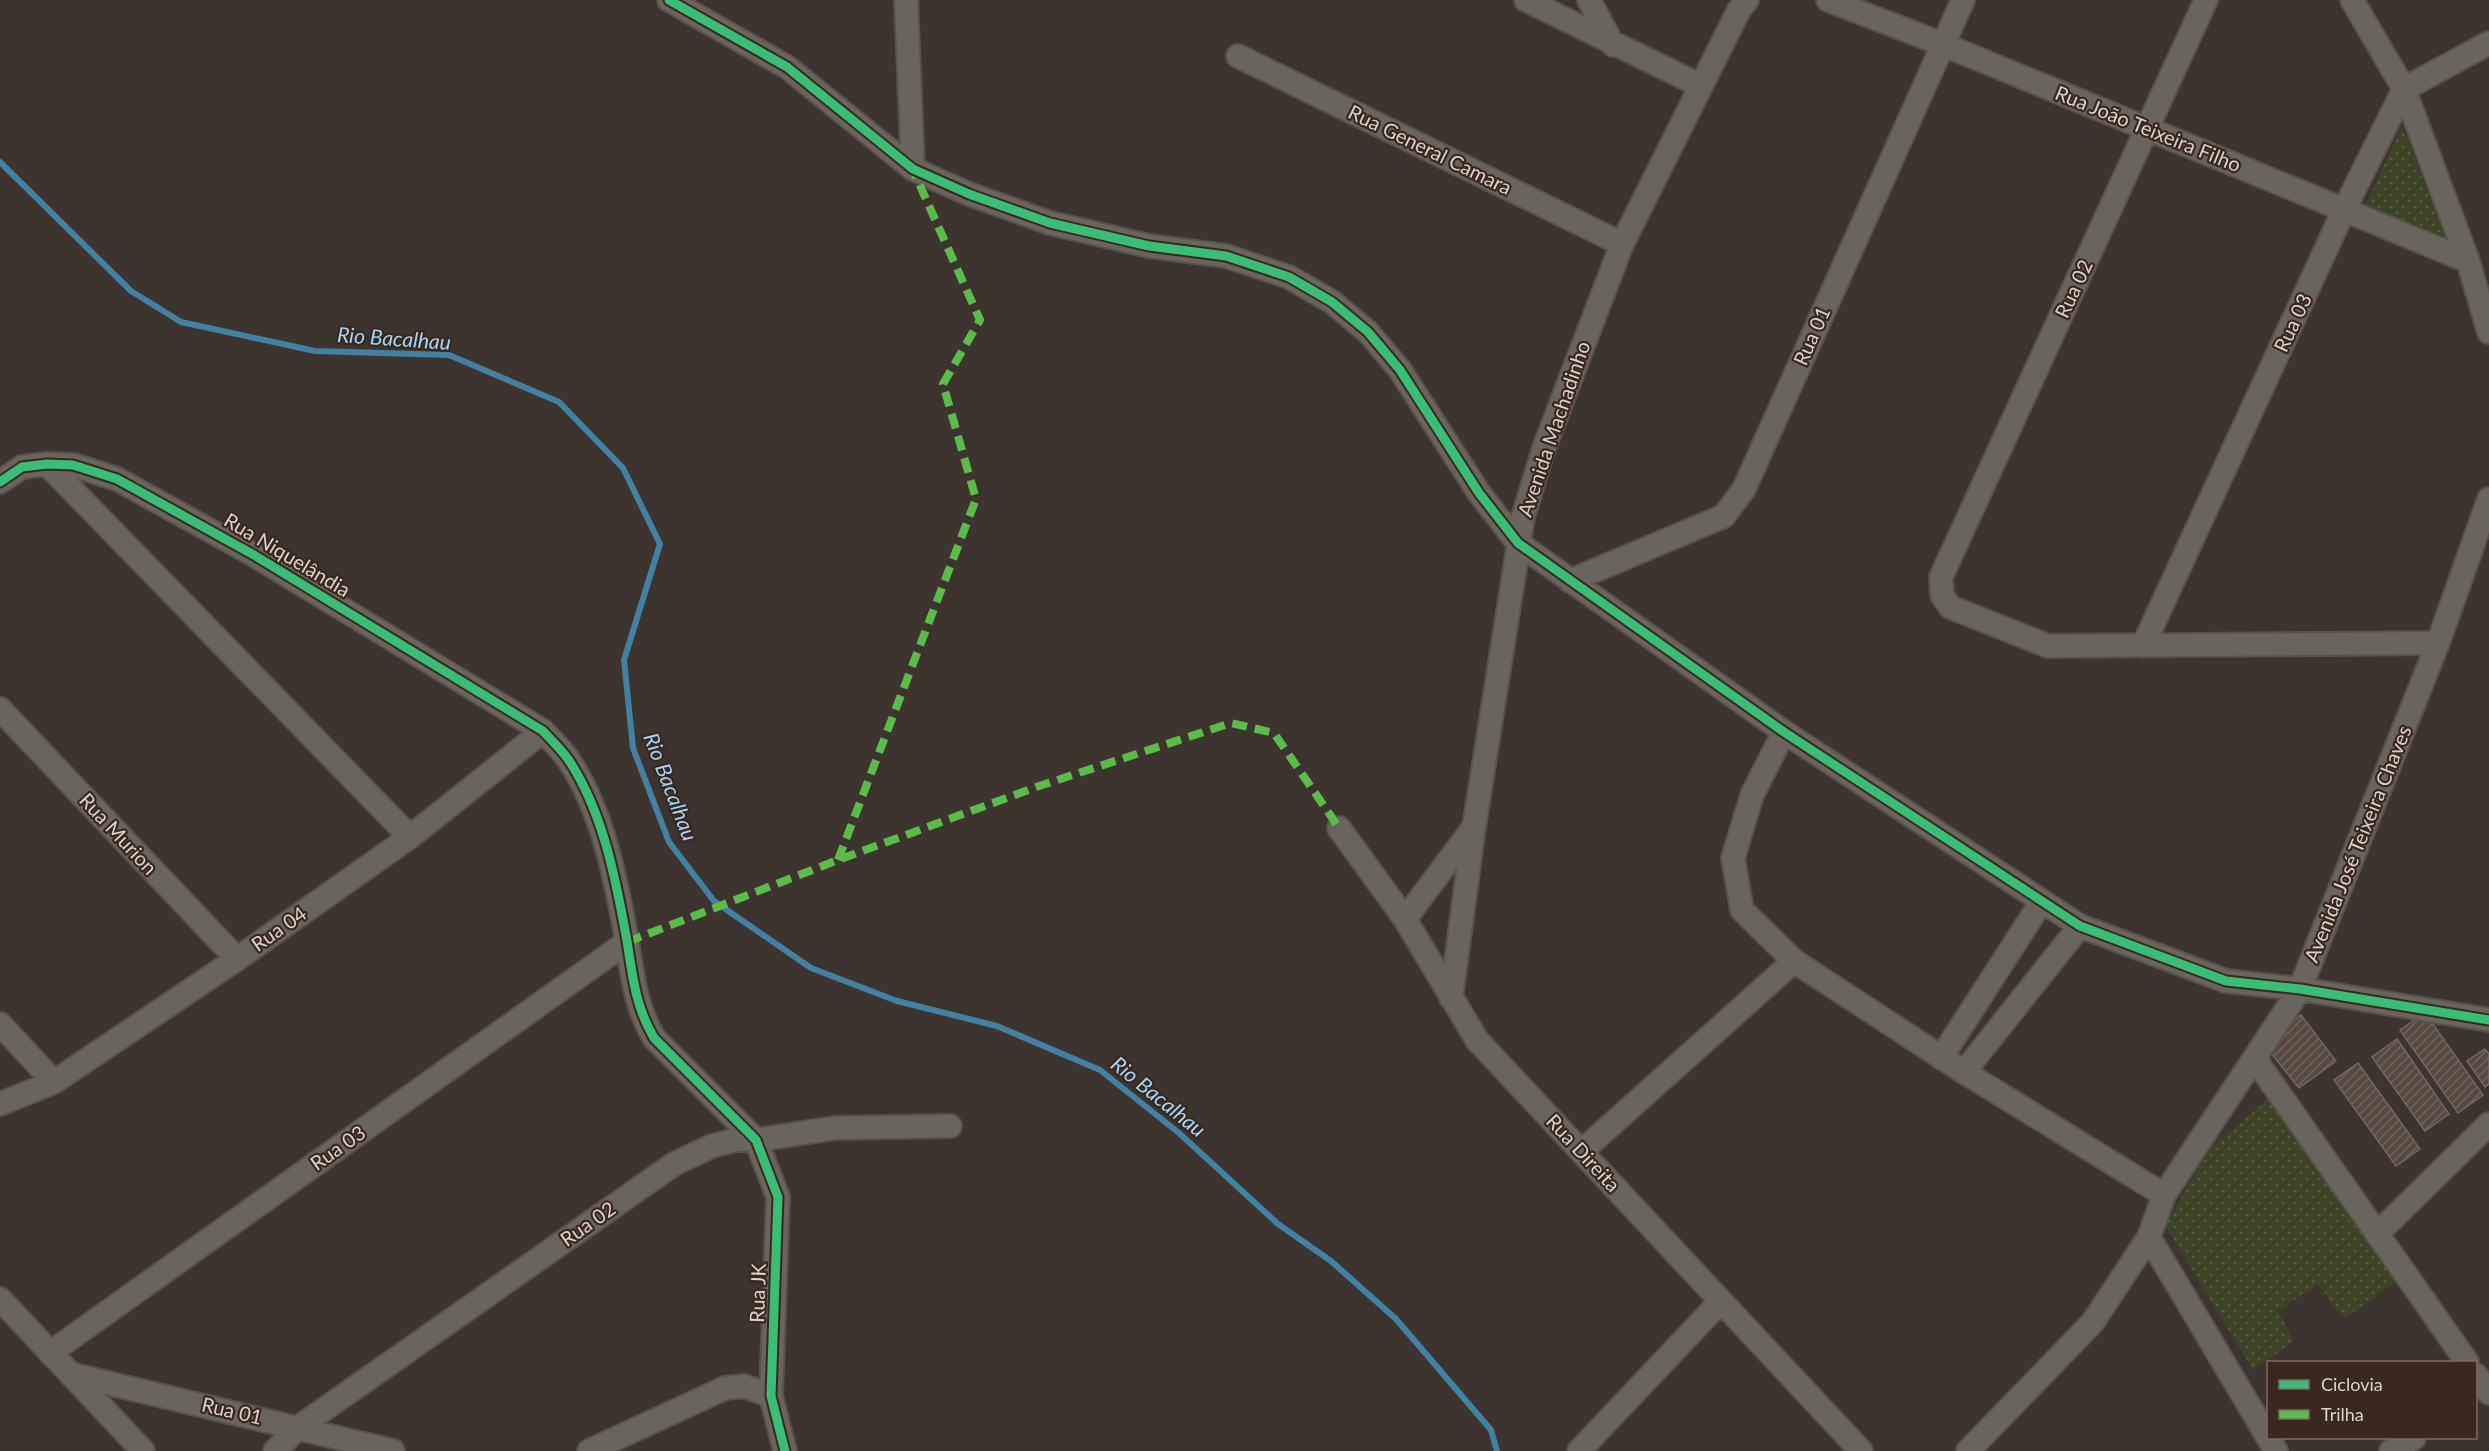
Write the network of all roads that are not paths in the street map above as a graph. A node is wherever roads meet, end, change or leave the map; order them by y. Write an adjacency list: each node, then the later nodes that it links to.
1 (669, 0): 17 (street)
2 (906, 0): 17 (street)
3 (1526, 0): 12 (street)
4 (1589, 0): 12 (street)
5 (1747, 0): 14 (street, Avenida Machadinho)
6 (1828, 0): 11 (street, Rua João Teixeira Filho)
7 (1963, 0): 11 (street, Rua 01)
8 (2206, 0): 16 (street, Rua 02)
9 (2352, 0): 15 (street)
10 (2489, 43): 15 (street)
11 (1942, 44): 16 (street, Rua João Teixeira Filho); 26 (street, Rua 01)
12 (1613, 45): 14 (street)
13 (1238, 56): 19 (street, Rua General Camara)
14 (1701, 86): 19 (street, Avenida Machadinho)
15 (2404, 89): 18 (street, Rua 03); 20 (street)
16 (2148, 129): 18 (street, Rua João Teixeira Filho); 28 (street, Rua 02)
17 (913, 169): 25 (street)
18 (2344, 210): 20 (street, Rua João Teixeira Filho); 28 (street, Rua 03)
19 (1622, 244): 25 (street, Avenida Machadinho)
20 (2468, 261): 21 (street)
21 (2489, 332)
22 (47, 464): 23 (street, Rua Niquelândia); 30 (street, Rua Niquelândia); 34 (street)
23 (0, 482)
24 (2489, 499): 27 (street, Avenida José Teixeira Chaves)
25 (1518, 543): 26 (street); 32 (street, Avenida Machadinho)
26 (1570, 581): 31 (street)
27 (2438, 644): 28 (street); 41 (street, Avenida José Teixeira Chaves)
28 (2144, 646)
29 (0, 709): 39 (street, Rua Murion)
30 (543, 731): 34 (street, Rua 04); 38 (street, Rua Niquelândia)
31 (1784, 732): 35 (street); 40 (street)
32 (1474, 827): 36 (street); 42 (street, Avenida Machadinho)
33 (1339, 828): 36 (street, Rua Direita)
34 (410, 837): 39 (street, Rua 04)
35 (2042, 901): 37 (street); 45 (street)
36 (1405, 919): 42 (street, Rua Direita)
37 (2080, 926): 41 (street); 47 (street)
38 (627, 942): 52 (street, Rua Niquelândia); 59 (street, Rua 03)
39 (237, 959): 48 (street, Rua 04)
40 (1794, 961): 45 (street); 53 (street)
41 (2300, 989): 43 (street); 46 (street, Avenida José Teixeira Chaves)
42 (1451, 998): 53 (street, Rua Direita)
43 (2489, 1020)
44 (0, 1024): 48 (street)
45 (1941, 1058): 47 (street)
46 (2255, 1059): 54 (street, Avenida José Teixeira Chaves); 55 (street)
47 (1964, 1072): 54 (street)
48 (54, 1082): 49 (street, Rua 04)
49 (0, 1104)
50 (2489, 1124): 55 (street)
51 (950, 1126): 52 (street, Rua 02)
52 (756, 1140): 64 (street, Rua JK); 65 (street, Rua 02)
53 (1582, 1151): 58 (street, Rua Direita)
54 (2164, 1195): 56 (street, Avenida José Teixeira Chaves)
55 (2377, 1234): 60 (street)
56 (2149, 1237): 66 (street); 75 (street, Avenida José Teixeira Chaves)
57 (0, 1299): 59 (street)
58 (1720, 1302): 73 (street); 74 (street, Rua Direita)
59 (50, 1353): 61 (street)
60 (2466, 1361)
61 (70, 1374): 65 (street, Rua 01); 68 (street)
62 (2477, 1378): 63 (street)
63 (2489, 1393)
64 (771, 1396): 71 (street); 72 (street, Rua JK)
65 (299, 1427): 69 (street, Rua 02); 70 (street, Rua 01)
66 (2267, 1434)
67 (2411, 1439): 76 (street)
68 (142, 1451)
69 (275, 1451)
70 (393, 1451)
71 (589, 1451)
72 (785, 1451)
73 (1579, 1451)
74 (1861, 1451)
75 (1968, 1451)
76 (2391, 1451)

